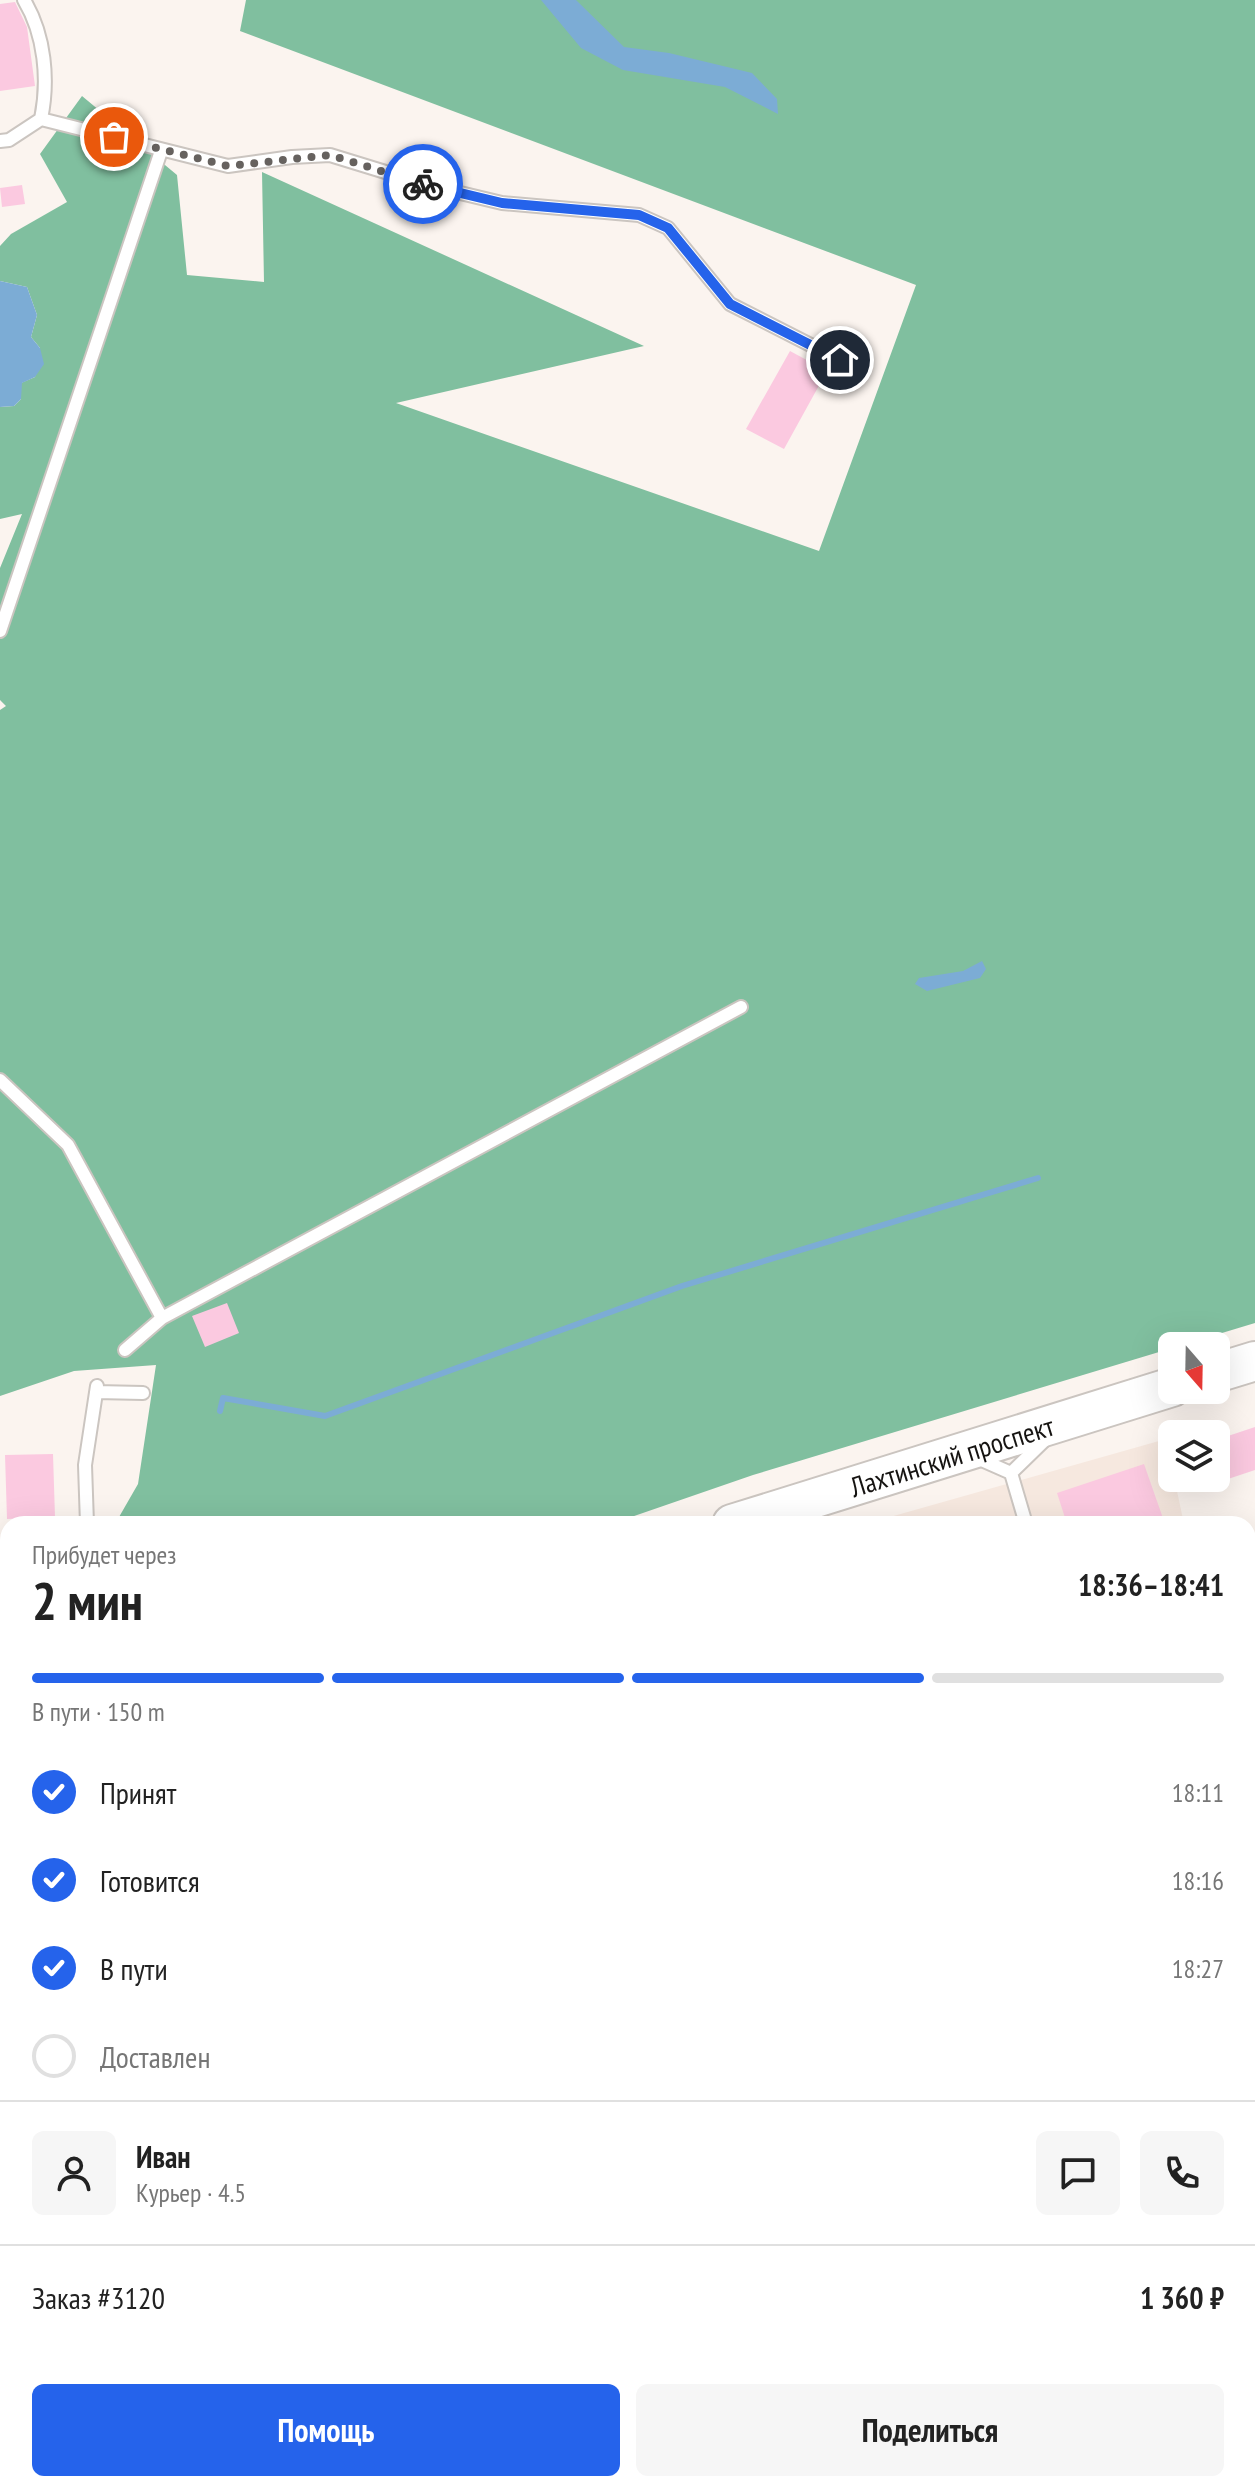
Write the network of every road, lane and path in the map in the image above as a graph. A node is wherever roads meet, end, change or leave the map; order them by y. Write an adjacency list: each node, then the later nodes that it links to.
1 (24, 0): 2 (lane)
2 (41, 119): 3 (lane); 4 (lane)
3 (0, 141)
4 (161, 151): 5 (lane); 6 (lane)
5 (840, 360)
6 (0, 631)
7 (741, 1007): 9 (lane)
8 (0, 1080): 9 (lane)
9 (162, 1318): 10 (lane)
10 (125, 1350)
11 (1255, 1361): 12 (main road)
12 (1230, 1369)
13 (1158, 1391): 15 (main road, Лахтинский проспект)
14 (143, 1393): 19 (lane)
15 (1065, 1420): 16 (main road, Лахтинский проспект); 17 (lane)
16 (961, 1452): 17 (lane); 18 (main road, Лахтинский проспект)
17 (1011, 1473): 22 (lane)
18 (808, 1498): 20 (main road, Лахтинский проспект); 21 (lane)
19 (87, 1516)
20 (755, 1516)
21 (789, 1516)
22 (1024, 1516)

